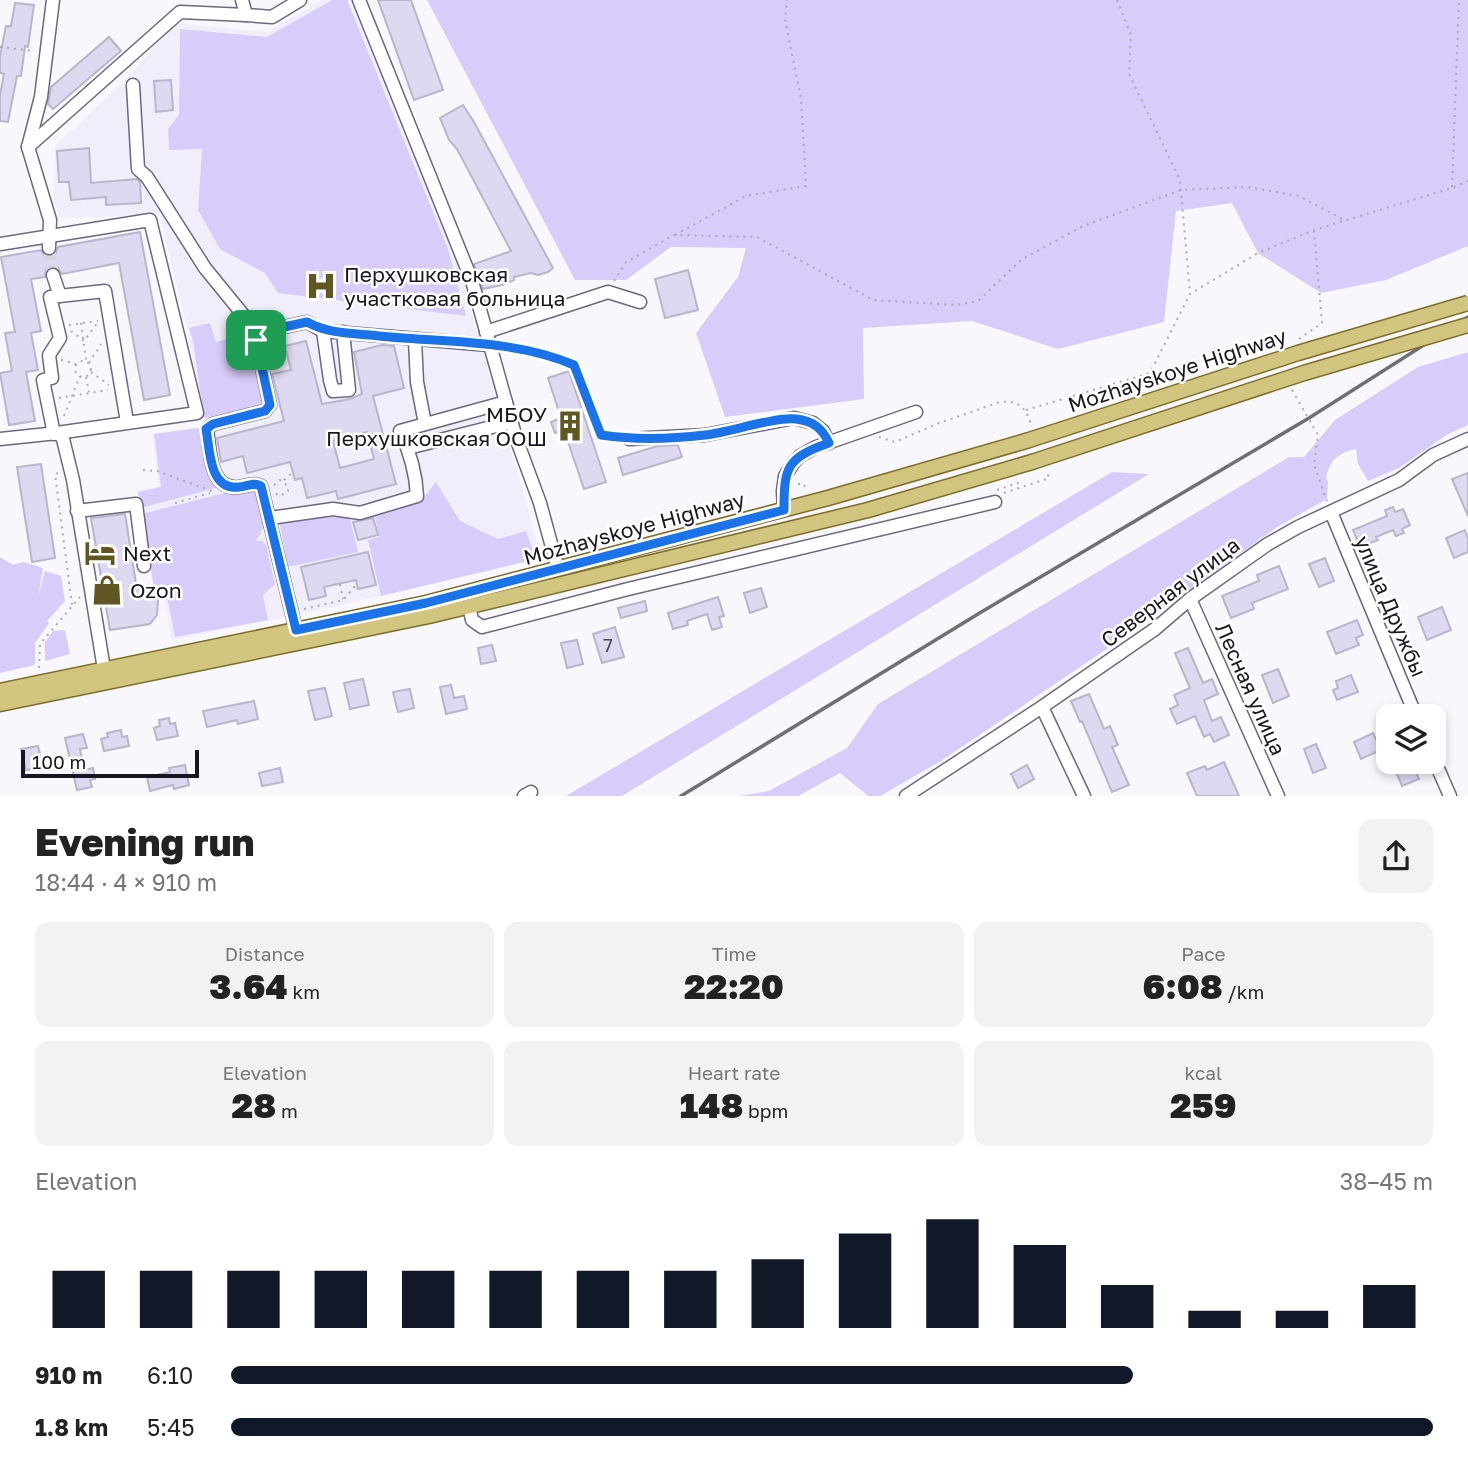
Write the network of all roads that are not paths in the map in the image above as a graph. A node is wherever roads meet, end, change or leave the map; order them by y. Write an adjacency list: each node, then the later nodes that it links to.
1 (53, 0): 7 (street)
2 (242, 0): 5 (street)
3 (300, 0): 5 (street)
4 (359, 0): 17 (street)
5 (246, 15): 7 (street)
6 (133, 85): 18 (street)
7 (28, 147): 8 (street)
8 (48, 243): 9 (street); 23 (street)
9 (0, 244)
10 (53, 275): 11 (street)
11 (60, 296): 23 (street); 26 (street)
12 (640, 302): 17 (street)
13 (1468, 303): 33 (main road, Mozhayskoye Highway, bridge)
14 (1468, 326): 40 (main road, Mozhayskoye Highway, bridge)
15 (323, 331): 16 (street); 16 (street); 18 (street)
16 (343, 332): 19 (street)
17 (485, 332): 20 (street)
18 (256, 340): 36 (street)
19 (415, 341): 20 (street); 25 (street)
20 (489, 345): 21 (street)
21 (506, 402): 24 (street); 25 (street)
22 (916, 412): 30 (street)
23 (127, 422): 26 (street)
24 (512, 422): 31 (street); 38 (street)
25 (425, 424): 31 (street)
26 (57, 433): 27 (street); 34 (street)
27 (0, 439)
28 (629, 439): 30 (street)
29 (1468, 439): 35 (street, Северная улица)
30 (829, 443): 33 (street)
31 (408, 449): 36 (street)
32 (997, 498): 40 (street)
33 (784, 510): 38 (main road, Mozhayskoye Highway)
34 (77, 511): 37 (street); 42 (street)
35 (1331, 512): 39 (street, Северная улица); 45 (street, улица Дружбы)
36 (270, 518): 41 (street)
37 (144, 566)
38 (558, 569): 41 (main road, Mozhayskoye Highway)
39 (1190, 599): 46 (street, Северная улица); 50 (street, Лесная улица)
40 (468, 606): 44 (main road, Mozhayskoye Highway)
41 (296, 630): 42 (main road, Mozhayskoye Highway)
42 (104, 669): 43 (main road, Mozhayskoye Highway)
43 (0, 691)
44 (0, 704)
45 (1411, 704)
46 (1042, 707): 48 (street, Северная улица); 49 (street)
47 (1440, 774): 51 (street)
48 (906, 796)
49 (1084, 796)
50 (1278, 796)
51 (1450, 796)

